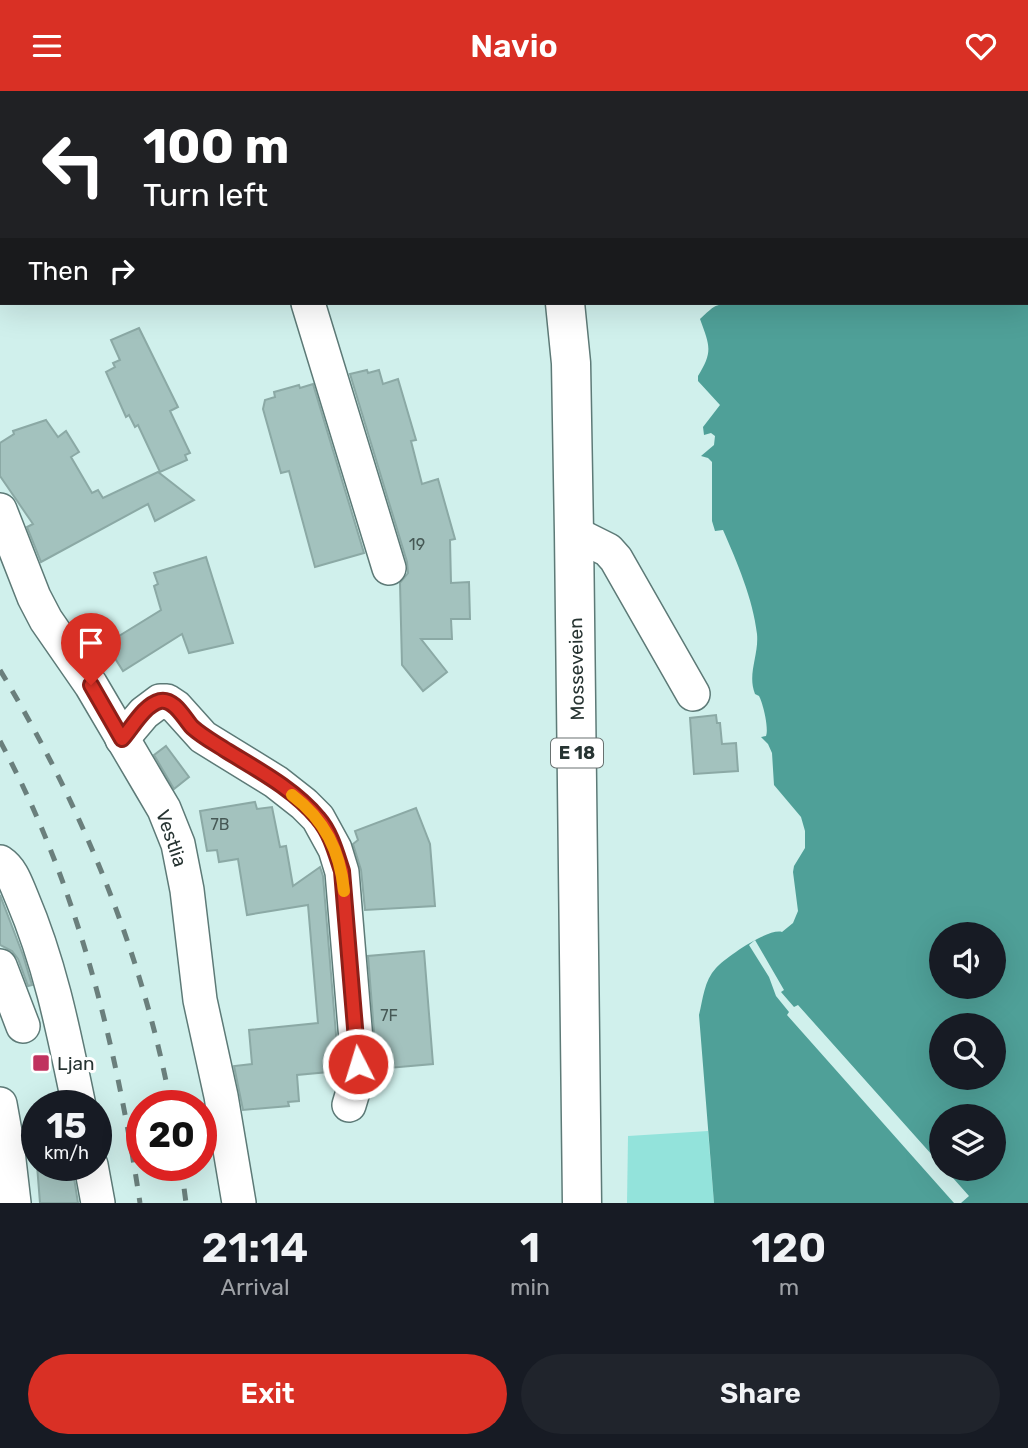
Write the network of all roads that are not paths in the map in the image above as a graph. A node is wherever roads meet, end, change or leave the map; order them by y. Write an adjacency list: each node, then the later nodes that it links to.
1 (309, 305): 5 (street)
2 (565, 305): 4 (highway, Mosseveien / E 18)
3 (0, 510): 7 (street, Vestlia)
4 (574, 533): 6 (street); 20 (highway, Mosseveien / E 18)
5 (389, 568)
6 (693, 694)
7 (122, 739): 14 (street); 19 (street, Vestlia)
8 (0, 862): 10 (street)
9 (0, 966): 11 (street)
10 (61, 1016): 11 (street); 12 (street)
11 (12, 1030)
12 (76, 1090)
13 (0, 1104): 15 (street)
14 (349, 1105)
15 (5, 1155): 17 (street)
16 (94, 1181): 18 (street)
17 (14, 1203)
18 (99, 1203)
19 (239, 1203)
20 (582, 1203)

